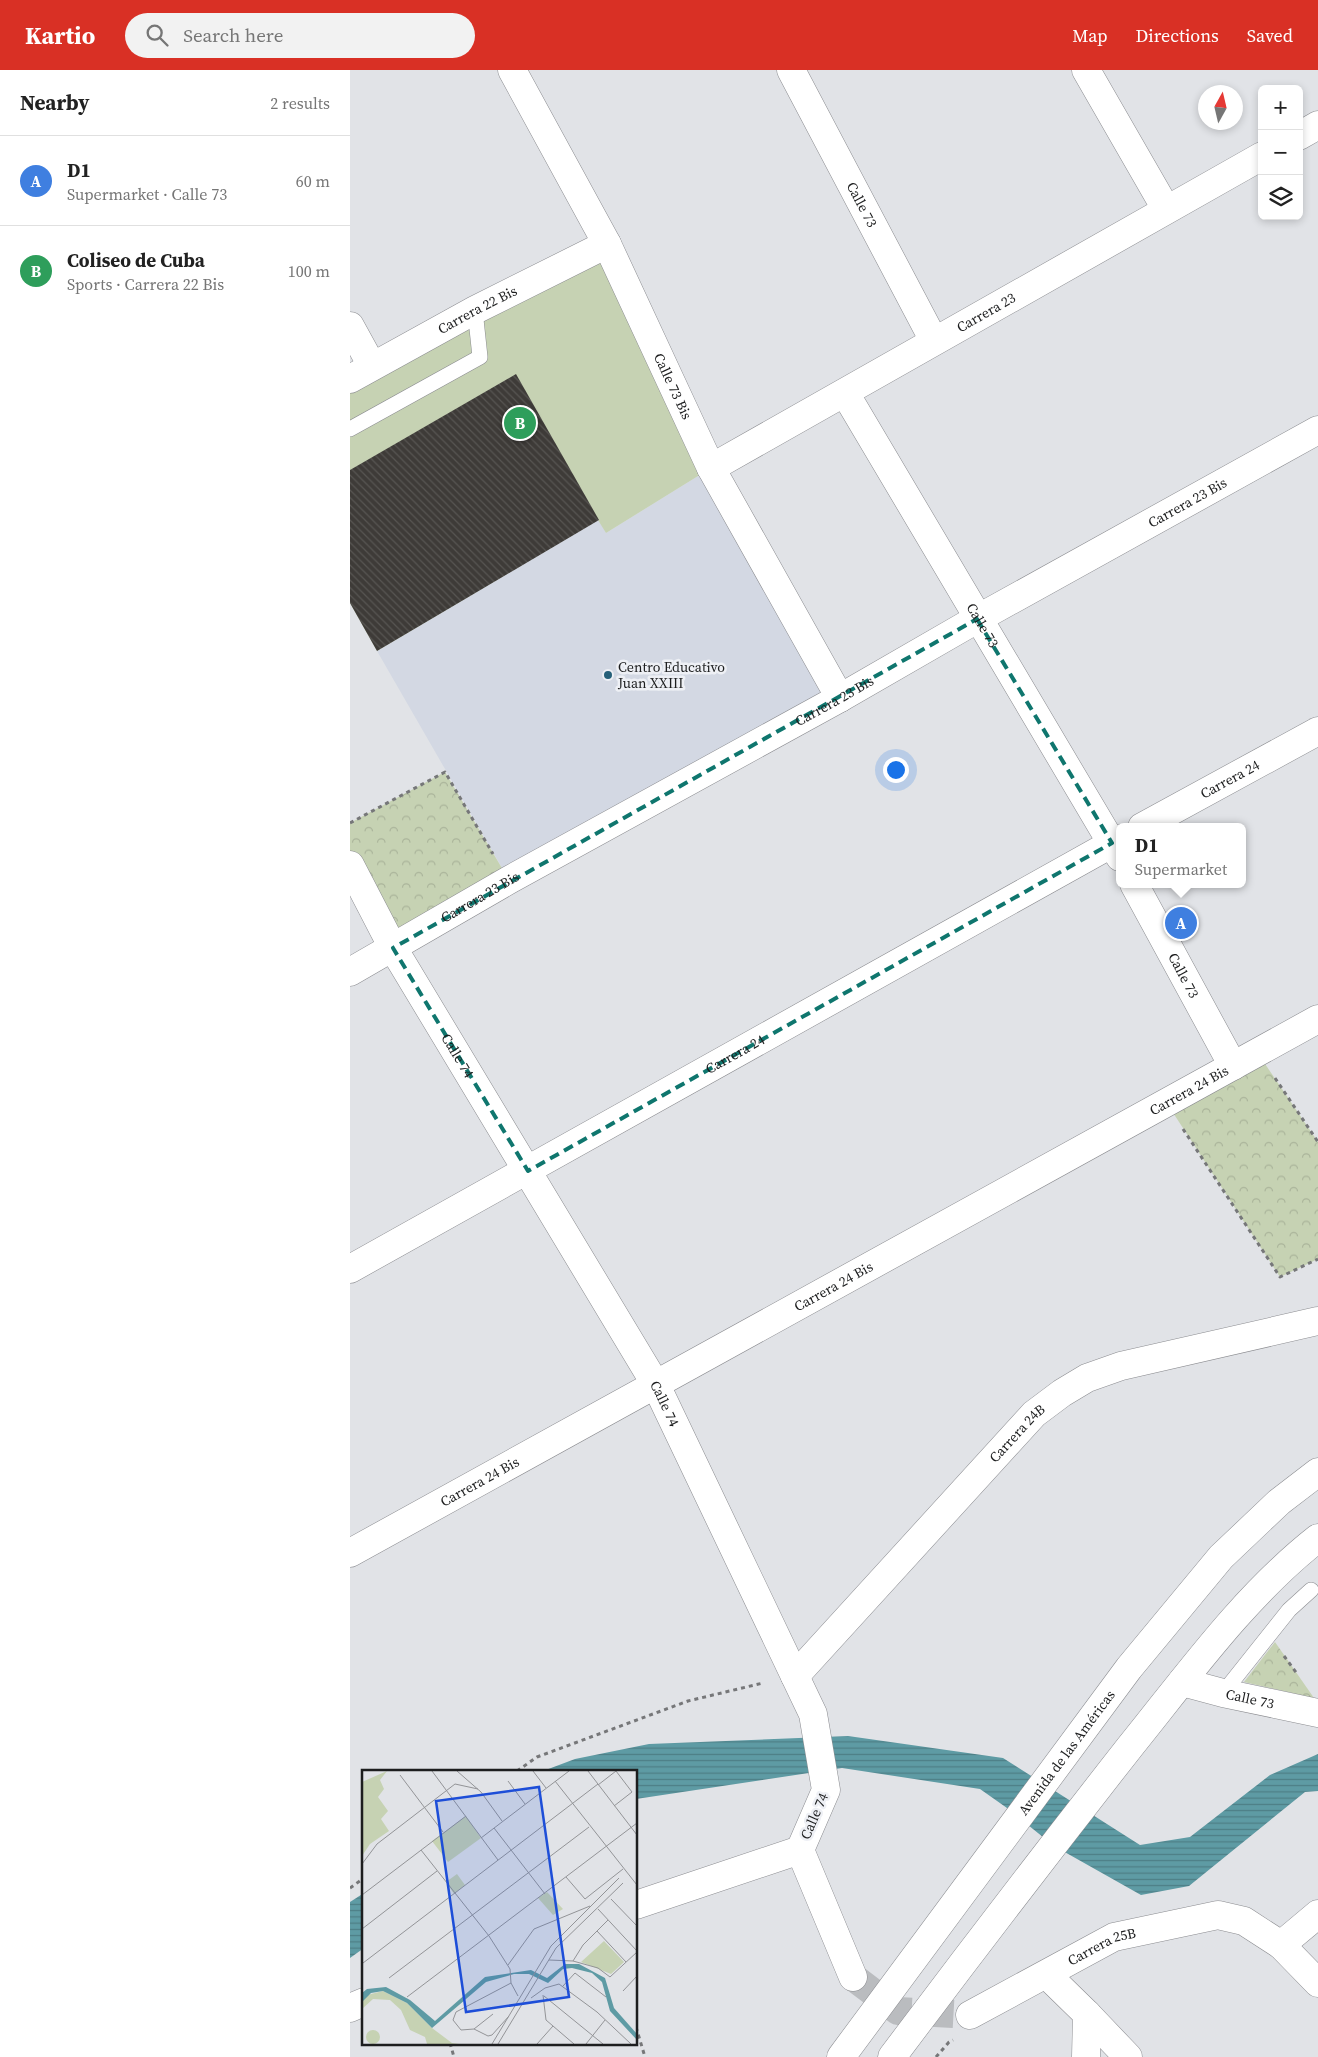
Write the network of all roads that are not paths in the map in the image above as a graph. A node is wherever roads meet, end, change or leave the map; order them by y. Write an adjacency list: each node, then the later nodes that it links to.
1 (512, 70): 8 (street, Calle 73 Bis)
2 (791, 70): 11 (street, Calle 73)
3 (1086, 70): 7 (street)
4 (1318, 125): 5 (street)
5 (1303, 134)
6 (1258, 158): 7 (street, Carrera 23)
7 (1166, 209): 11 (street, Carrera 23)
8 (606, 244): 9 (street, Carrera 22 Bis); 16 (street, Calle 73 Bis)
9 (475, 310): 12 (street, Carrera 22 Bis); 14 (lane)
10 (350, 326): 12 (street)
11 (934, 341): 13 (street, Carrera 23)
12 (361, 372)
13 (844, 393): 16 (street, Carrera 23); 17 (street, Calle 73)
14 (350, 429)
15 (1318, 430): 17 (street, Carrera 23 Bis)
16 (711, 468): 18 (street, Calle 73 Bis)
17 (977, 619): 18 (street, Carrera 23 Bis); 21 (street, Calle 73)
18 (840, 698): 25 (street, Carrera 23 Bis)
19 (1318, 731): 20 (street, Carrera 24)
20 (1149, 823)
21 (1116, 845)
22 (1116, 848): 29 (street, Carrera 24)
23 (350, 865): 25 (street, Calle 74)
24 (1136, 888): 28 (street, Calle 73)
25 (393, 948): 26 (street, Carrera 23 Bis); 29 (street, Calle 74)
26 (350, 972)
27 (1318, 1019): 28 (street, Carrera 24 Bis)
28 (1233, 1066): 32 (street, Carrera 24 Bis)
29 (528, 1171): 30 (street, Carrera 24); 32 (street, Calle 74)
30 (350, 1269)
31 (1318, 1321): 37 (street, Carrera 24B)
32 (656, 1386): 35 (street, Carrera 24 Bis); 37 (street, Calle 74)
33 (1318, 1472): 52 (street, Avenida de las Américas)
34 (1318, 1538): 38 (street)
35 (350, 1554)
36 (1312, 1590): 39 (lane)
37 (795, 1676): 41 (street, Calle 74)
38 (1182, 1682): 39 (street, Calle 73); 53 (street)
39 (1223, 1694): 40 (street, Calle 73)
40 (1318, 1713)
41 (800, 1850): 42 (street); 46 (street, Calle 74)
42 (638, 1903)
43 (1318, 1914): 44 (street)
44 (1281, 1945): 45 (street, Carrera 25B); 47 (street, Carrera 25B)
45 (1047, 1975): 50 (street); 51 (street, Carrera 25B)
46 (853, 1977)
47 (1318, 1982)
48 (362, 2003): 49 (street)
49 (350, 2008)
50 (1087, 2014): 54 (street); 55 (street)
51 (970, 2015)
52 (841, 2057)
53 (892, 2057)
54 (1086, 2057)
55 (1128, 2057)

